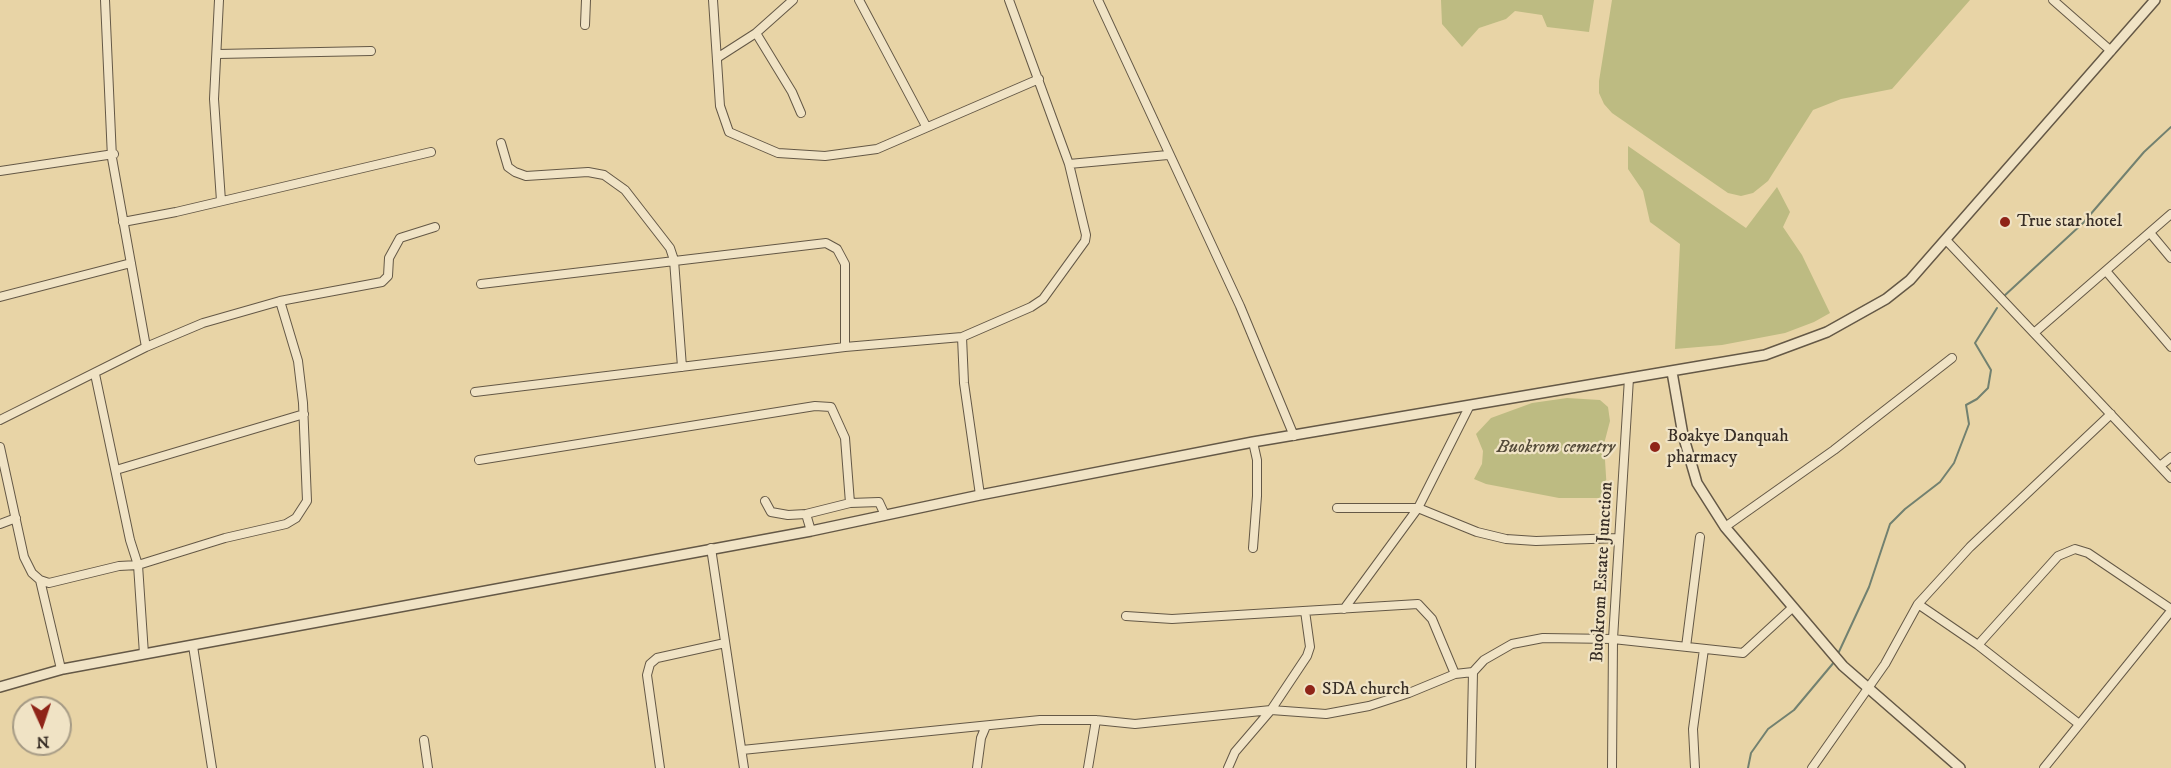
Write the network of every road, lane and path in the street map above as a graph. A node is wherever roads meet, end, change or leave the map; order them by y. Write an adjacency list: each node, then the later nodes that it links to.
1 (105, 0): 22 (street)
2 (219, 0): 15 (street)
3 (586, 0): 11 (street)
4 (713, 0): 16 (street)
5 (793, 0): 12 (street)
6 (859, 0): 19 (street)
7 (1009, 0): 17 (street)
8 (1098, 0): 23 (street)
9 (2053, 0): 14 (street)
10 (2155, 0): 14 (street)
11 (585, 25)
12 (756, 33): 16 (street); 18 (street)
13 (371, 51): 15 (street)
14 (2111, 51): 31 (street)
15 (218, 54): 26 (street)
16 (717, 58): 19 (street)
17 (1039, 79): 19 (street); 24 (street)
18 (801, 113)
19 (926, 126)
20 (501, 143): 33 (street)
21 (431, 152): 26 (street)
22 (114, 154): 25 (street); 28 (street)
23 (1168, 155): 24 (street); 54 (street)
24 (1069, 164): 40 (street)
25 (0, 171)
26 (221, 201): 28 (street)
27 (2171, 214): 30 (street)
28 (123, 222): 34 (street)
29 (435, 227): 38 (street)
30 (2151, 234): 32 (street); 35 (street)
31 (1947, 241): 39 (street); 46 (street)
32 (2171, 258)
33 (674, 260): 36 (street); 42 (street); 45 (street)
34 (131, 263): 37 (street); 41 (street)
35 (2106, 271): 39 (street); 43 (street)
36 (481, 284)
37 (0, 297)
38 (279, 302): 41 (street); 51 (street)
39 (2034, 333): 52 (street)
40 (962, 337): 42 (street); 62 (street)
41 (146, 347): 47 (street)
42 (845, 347): 45 (street)
43 (2171, 348)
44 (1952, 358): 71 (street)
45 (682, 367): 49 (street)
46 (1672, 372): 48 (street); 71 (street)
47 (95, 374): 53 (street); 60 (street)
48 (1629, 378): 50 (street); 74 (street, Buokrom Estate Junction)
49 (475, 392)
50 (1469, 407): 54 (street); 66 (street)
51 (304, 414): 60 (street); 77 (street)
52 (2111, 414): 59 (street); 79 (street)
53 (0, 420)
54 (1294, 436): 55 (street)
55 (1253, 442): 62 (street); 76 (street)
56 (0, 447): 69 (street)
57 (2171, 457): 59 (street)
58 (479, 460): 64 (street)
59 (2160, 466): 61 (street)
60 (116, 470): 77 (street)
61 (2171, 478)
62 (980, 495): 68 (street)
63 (765, 501): 67 (street)
64 (850, 503): 67 (street); 68 (street)
65 (1337, 508): 66 (street)
66 (1418, 508): 74 (street); 81 (street)
67 (806, 514): 72 (street)
68 (885, 515): 72 (street)
69 (16, 518): 70 (street); 78 (street)
70 (0, 525)
71 (1725, 527): 80 (street)
72 (811, 531): 75 (street)
73 (1700, 537): 89 (street)
74 (1618, 538): 85 (street, Buokrom Estate Junction)
75 (711, 548): 86 (street); 88 (street)
76 (1253, 548)
77 (138, 566): 78 (street); 91 (street)
78 (40, 580): 92 (street)
79 (1918, 604): 87 (street); 96 (street)
80 (1792, 608): 90 (street); 96 (street)
81 (1344, 609): 83 (street); 94 (street)
82 (2171, 610): 87 (street); 99 (street)
83 (1305, 611): 84 (street); 97 (street)
84 (1126, 616)
85 (1613, 639): 89 (street); 93 (street); 111 (street, Buokrom Estate Junction)
86 (724, 643): 102 (street); 105 (street)
87 (1978, 645): 99 (street)
88 (192, 646): 91 (street); 103 (street)
89 (1686, 647): 90 (street)
90 (1704, 649): 112 (street)
91 (144, 654): 92 (street)
92 (61, 669): 95 (street)
93 (1473, 672): 94 (street); 110 (street)
94 (1455, 674): 97 (street)
95 (0, 687)
96 (1868, 688): 113 (street); 114 (street)
97 (1271, 710): 98 (street); 109 (street)
98 (1096, 720): 100 (street); 108 (street)
99 (2079, 724): 115 (street)
100 (986, 726): 102 (street); 107 (street)
101 (424, 740): 104 (street)
102 (742, 750): 106 (street)
103 (212, 768)
104 (428, 768)
105 (660, 768)
106 (744, 768)
107 (977, 768)
108 (1088, 768)
109 (1228, 768)
110 (1471, 768)
111 (1612, 768)
112 (1695, 768)
113 (1812, 768)
114 (1960, 768)
115 (2044, 768)

